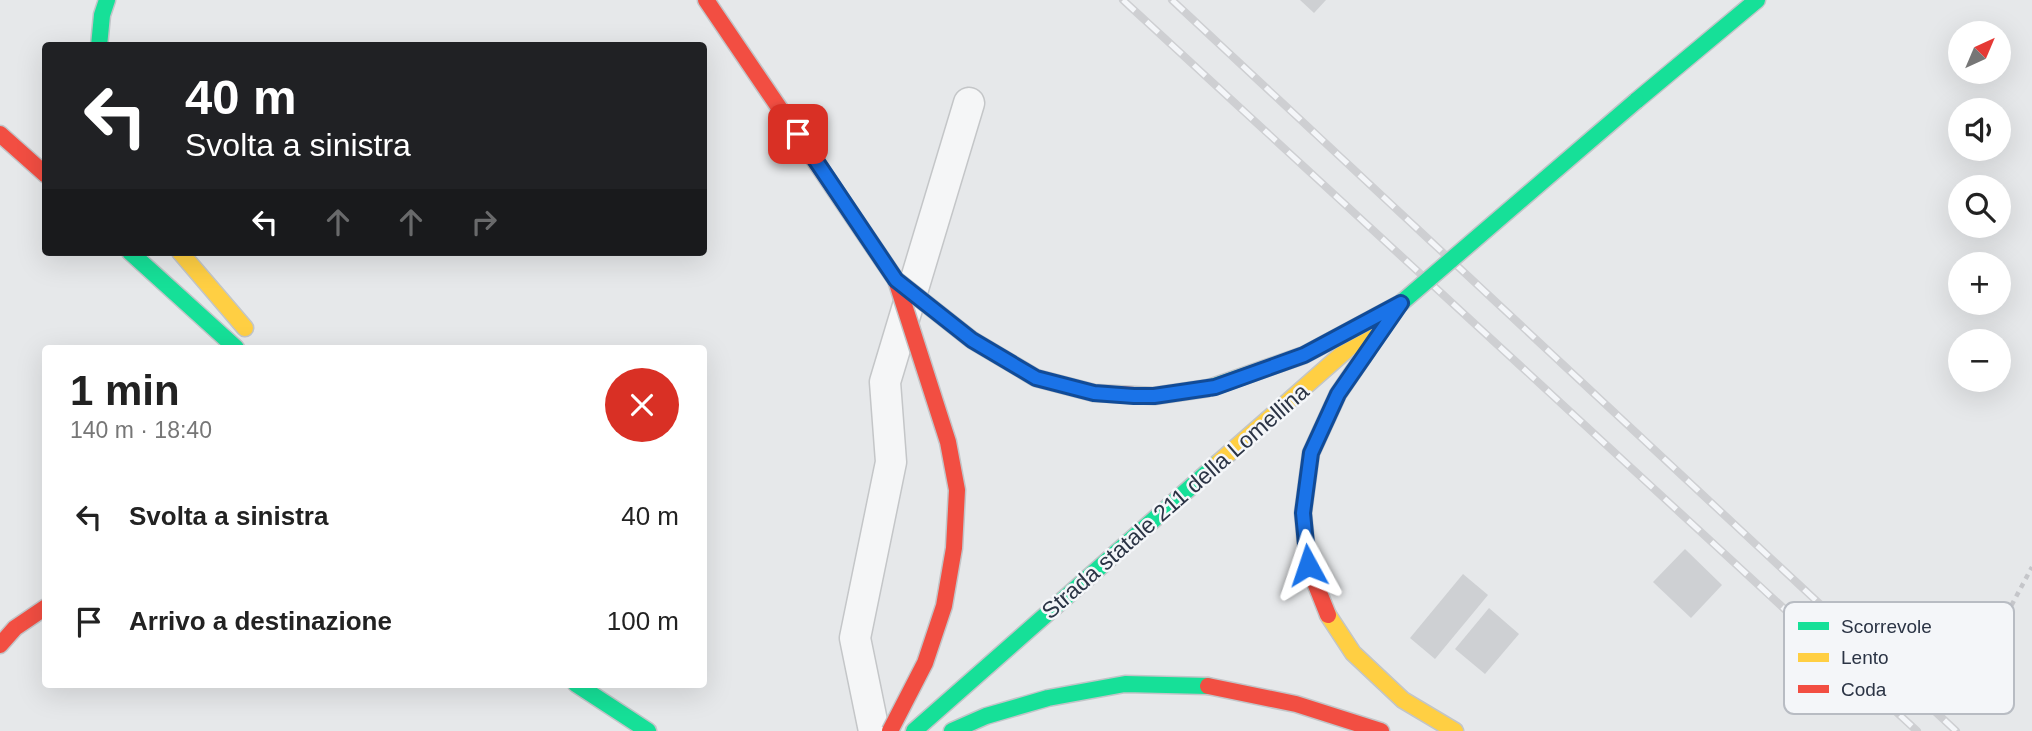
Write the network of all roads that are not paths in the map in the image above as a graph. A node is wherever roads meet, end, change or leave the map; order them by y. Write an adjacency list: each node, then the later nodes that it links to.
1 (107, 0): 4 (main road)
2 (706, 0): 10 (main road)
3 (1757, 0): 11 (main road, Strada statale 211 della Lomellina, bridge)
4 (100, 42)
5 (969, 103): 19 (lane)
6 (0, 134): 7 (main road)
7 (42, 171)
8 (134, 256): 13 (main road)
9 (183, 256): 12 (main road)
10 (896, 280): 11 (main road, bridge); 20 (main road, bridge)
11 (1401, 303): 21 (main road, Strada statale 211 della Lomellina, bridge); 24 (main road)
12 (254, 339)
13 (233, 345)
14 (42, 610): 15 (main road)
15 (0, 645)
16 (582, 688): 18 (main road)
17 (604, 688): 18 (main road)
18 (649, 731)
19 (874, 731)
20 (890, 731)
21 (914, 731)
22 (952, 731): 23 (main road)
23 (1381, 731)
24 (1455, 731)

